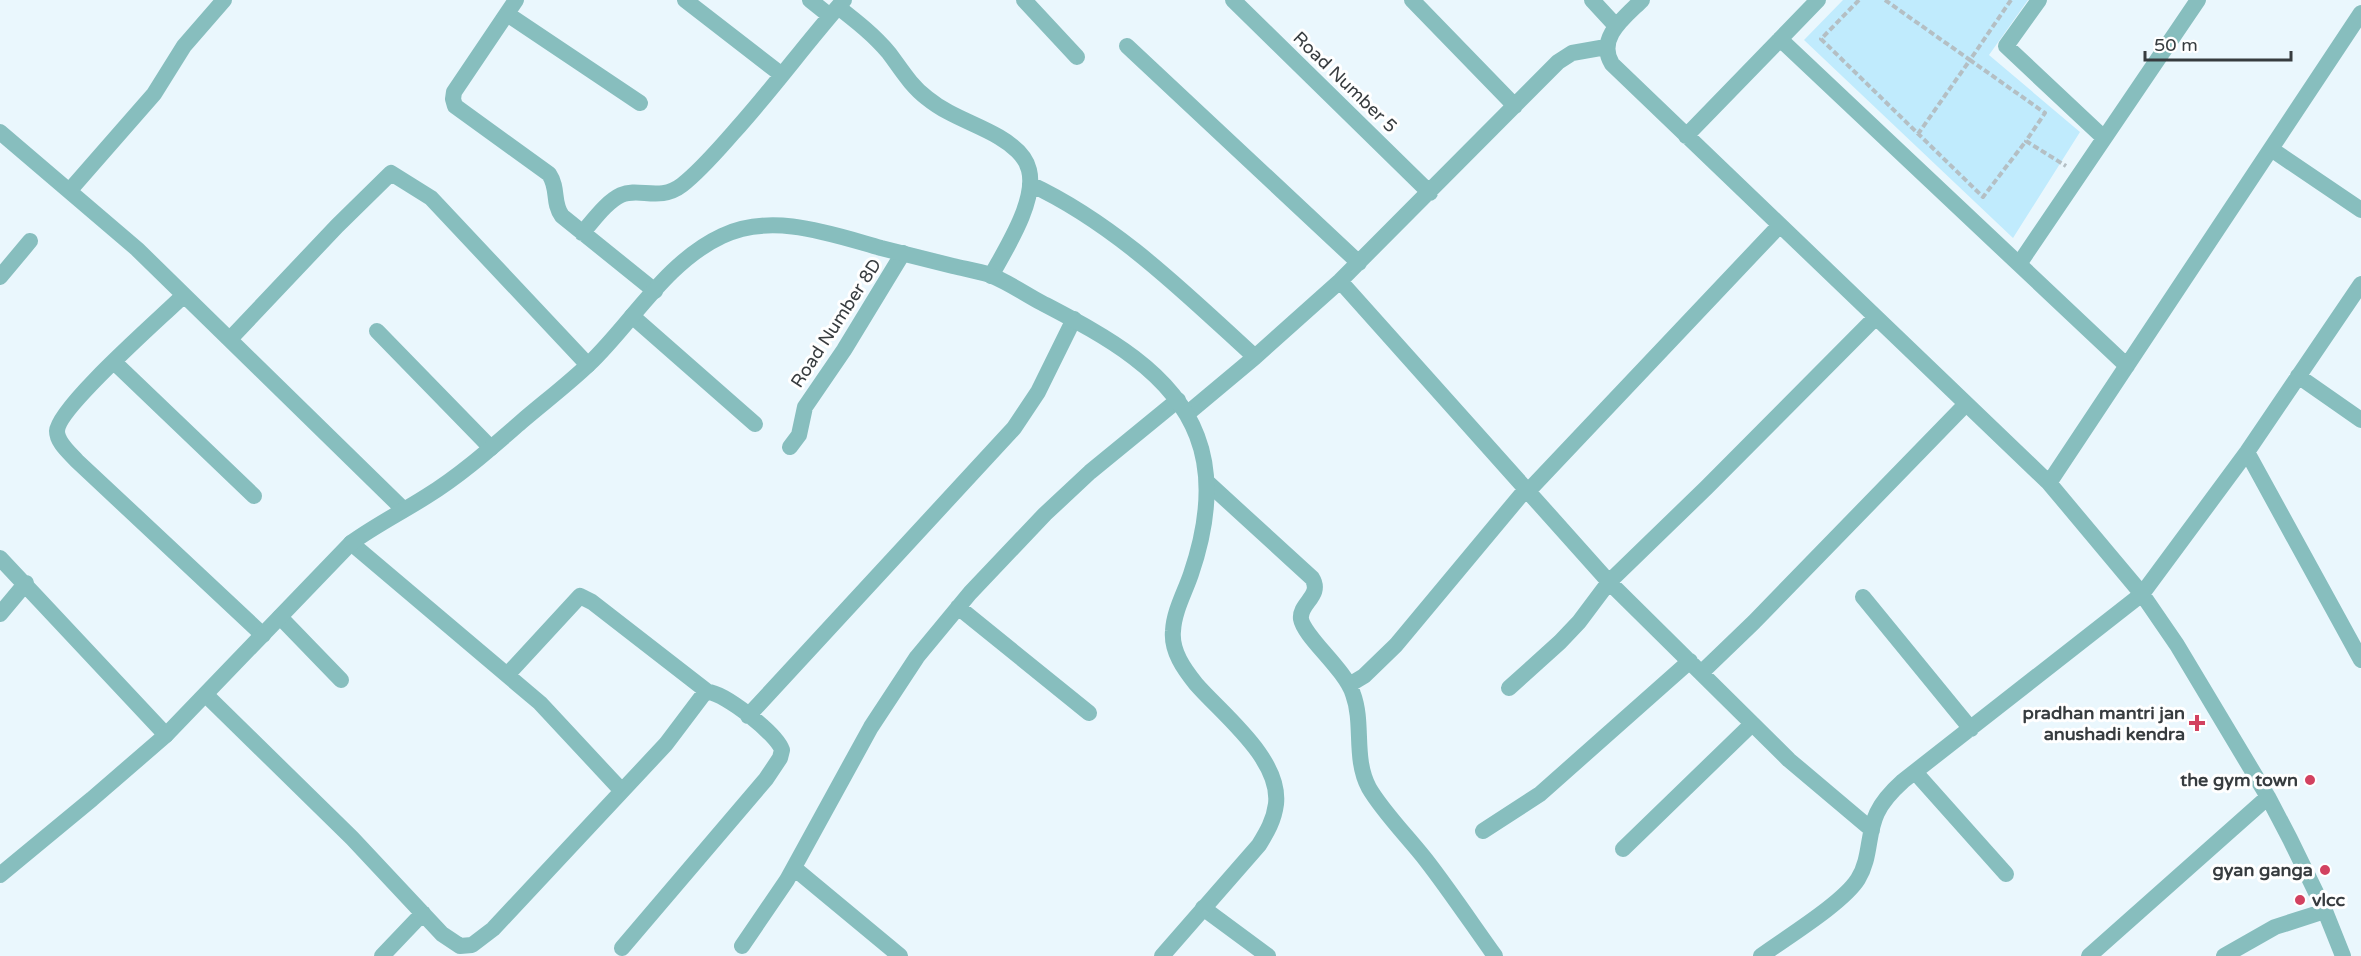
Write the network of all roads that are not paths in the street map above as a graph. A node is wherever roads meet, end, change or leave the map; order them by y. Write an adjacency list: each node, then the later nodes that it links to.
1 (224, 0): 28 (street)
2 (685, 0): 20 (street)
3 (810, 0): 13 (street)
4 (1024, 0): 19 (street)
5 (1233, 0): 29 (street, Road Number 5)
6 (1412, 0): 22 (street)
7 (1592, 0): 15 (street)
8 (1642, 0): 15 (street)
9 (1818, 0): 16 (street)
10 (2039, 0): 25 (street)
11 (2198, 0): 25 (street)
12 (511, 7): 21 (street); 32 (street)
13 (837, 8): 20 (street); 27 (street)
14 (2358, 24): 26 (street)
15 (1616, 26): 18 (street)
16 (1780, 39): 24 (street); 36 (street)
17 (1126, 46): 35 (street)
18 (1606, 47): 22 (street); 24 (street)
19 (1077, 57)
20 (782, 75): 32 (street)
21 (640, 103)
22 (1515, 106): 29 (street)
23 (0, 132): 28 (street)
24 (1686, 136): 31 (street)
25 (2104, 138): 36 (street)
26 (2271, 149): 30 (street); 51 (street)
27 (1030, 184): 37 (street); 48 (street)
28 (70, 190): 42 (street)
29 (1430, 193): 35 (street)
30 (2361, 210)
31 (1780, 225): 44 (street); 62 (street)
32 (582, 233): 41 (street)
33 (30, 241): 38 (street)
34 (903, 254): 37 (street); 41 (street); 57 (street, Road Number 8D)
35 (1359, 263): 39 (street)
36 (2019, 264): 51 (street)
37 (991, 276): 45 (street)
38 (0, 277)
39 (1340, 281): 48 (street); 62 (street)
40 (2361, 284): 52 (street)
41 (655, 291): 43 (street)
42 (184, 295): 47 (street); 49 (street)
43 (632, 316): 50 (street); 56 (street)
44 (1875, 318): 53 (street); 67 (street)
45 (1074, 319): 54 (street); 84 (street)
46 (376, 331): 58 (street)
47 (230, 339): 50 (street); 64 (street)
48 (1255, 357): 54 (street)
49 (114, 362): 63 (street); 74 (street)
50 (588, 365): 58 (street)
51 (2127, 366): 61 (street)
52 (2298, 376): 55 (street); 59 (street)
53 (1966, 404): 61 (street); 76 (street)
54 (1183, 407): 60 (street); 71 (street)
55 (2361, 420)
56 (755, 424)
57 (790, 447)
58 (491, 448): 64 (street)
59 (2247, 452): 69 (street); 75 (street)
60 (1207, 482): 79 (street); 97 (street)
61 (2049, 483): 69 (street)
62 (1526, 489): 67 (street); 79 (street)
63 (254, 496)
64 (404, 509): 65 (street)
65 (351, 543): 73 (street); 77 (street)
66 (0, 558): 68 (street)
67 (1609, 582): 76 (street); 80 (street)
68 (26, 583): 72 (street); 87 (street)
69 (2142, 594): 86 (street); 90 (street)
70 (1863, 597): 86 (street)
71 (958, 607): 83 (street); 94 (street)
72 (0, 614)
73 (280, 617): 74 (street); 78 (street)
74 (263, 635): 82 (street)
75 (2361, 660)
76 (1696, 667): 85 (street); 92 (street)
77 (507, 675): 81 (street); 89 (street)
78 (341, 680)
79 (1349, 685): 107 (street)
80 (1509, 688)
81 (708, 692): 84 (street); 89 (street)
82 (206, 695): 87 (street); 99 (street)
83 (1089, 713)
84 (748, 716): 101 (street)
85 (1752, 724): 91 (street); 93 (street)
86 (1971, 729): 88 (street)
87 (165, 735): 96 (street)
88 (1916, 772): 91 (street); 95 (street)
89 (622, 791): 102 (street)
90 (2268, 797): 98 (street); 109 (street)
91 (1872, 830): 108 (street)
92 (1483, 831)
93 (1623, 849)
94 (794, 868): 100 (street); 104 (street)
95 (2006, 874)
96 (0, 875)
97 (1203, 908): 105 (street); 106 (street)
98 (2325, 911): 110 (street); 111 (street)
99 (423, 913): 102 (street); 103 (street)
100 (742, 946)
101 (622, 948)
102 (469, 950)
103 (382, 956)
104 (900, 956)
105 (1162, 956)
106 (1268, 956)
107 (1495, 956)
108 (1761, 956)
109 (2089, 956)
110 (2224, 956)
111 (2343, 956)

